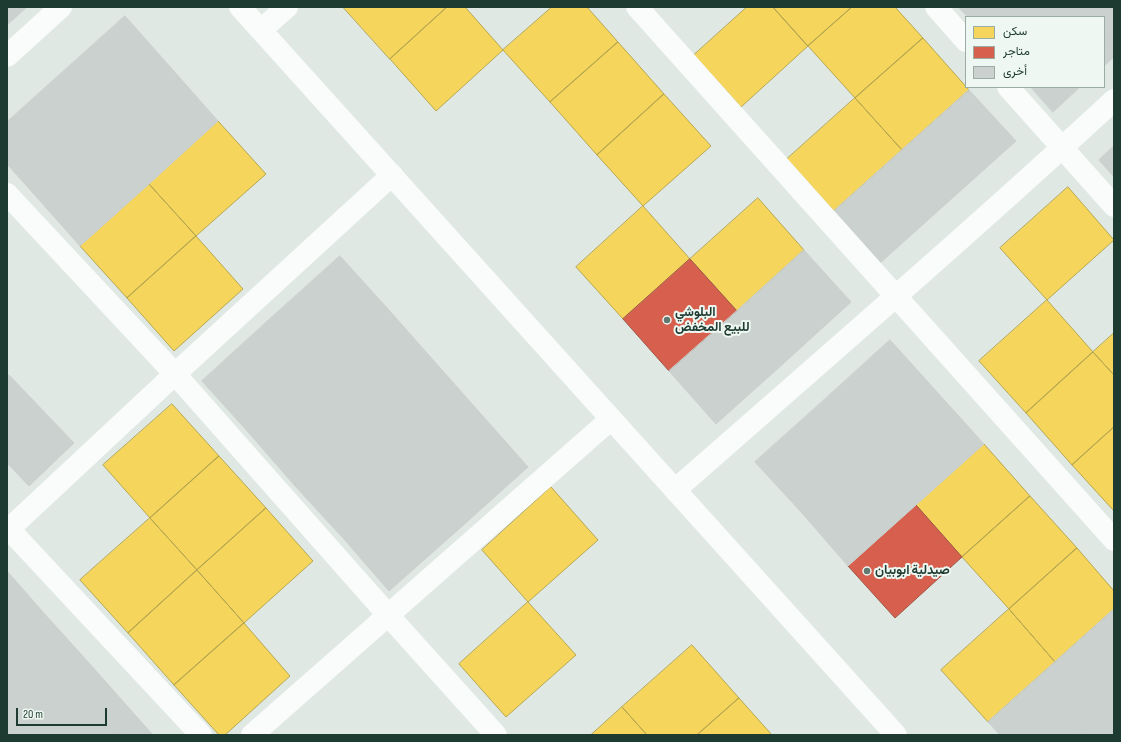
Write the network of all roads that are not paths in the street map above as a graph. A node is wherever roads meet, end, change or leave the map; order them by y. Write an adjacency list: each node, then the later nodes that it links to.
1 (61, 7): 8 (street)
2 (240, 7): 6 (street)
3 (287, 7): 6 (street)
4 (637, 7): 15 (street)
5 (936, 7): 7 (street)
6 (261, 30): 12 (street)
7 (965, 40)
8 (7, 56)
9 (1009, 88): 11 (street)
10 (1114, 100): 11 (street)
11 (1062, 148): 14 (street); 15 (street)
12 (392, 175): 16 (street); 17 (street)
13 (7, 194): 16 (street)
14 (1114, 206)
15 (896, 296): 18 (street); 20 (street)
16 (175, 374): 19 (street); 21 (street)
17 (611, 419): 18 (street); 21 (street)
18 (675, 490): 25 (street)
19 (8, 528): 22 (street)
20 (1114, 540)
21 (388, 615): 23 (street); 24 (street)
22 (201, 735)
23 (252, 735)
24 (496, 735)
25 (896, 735)

